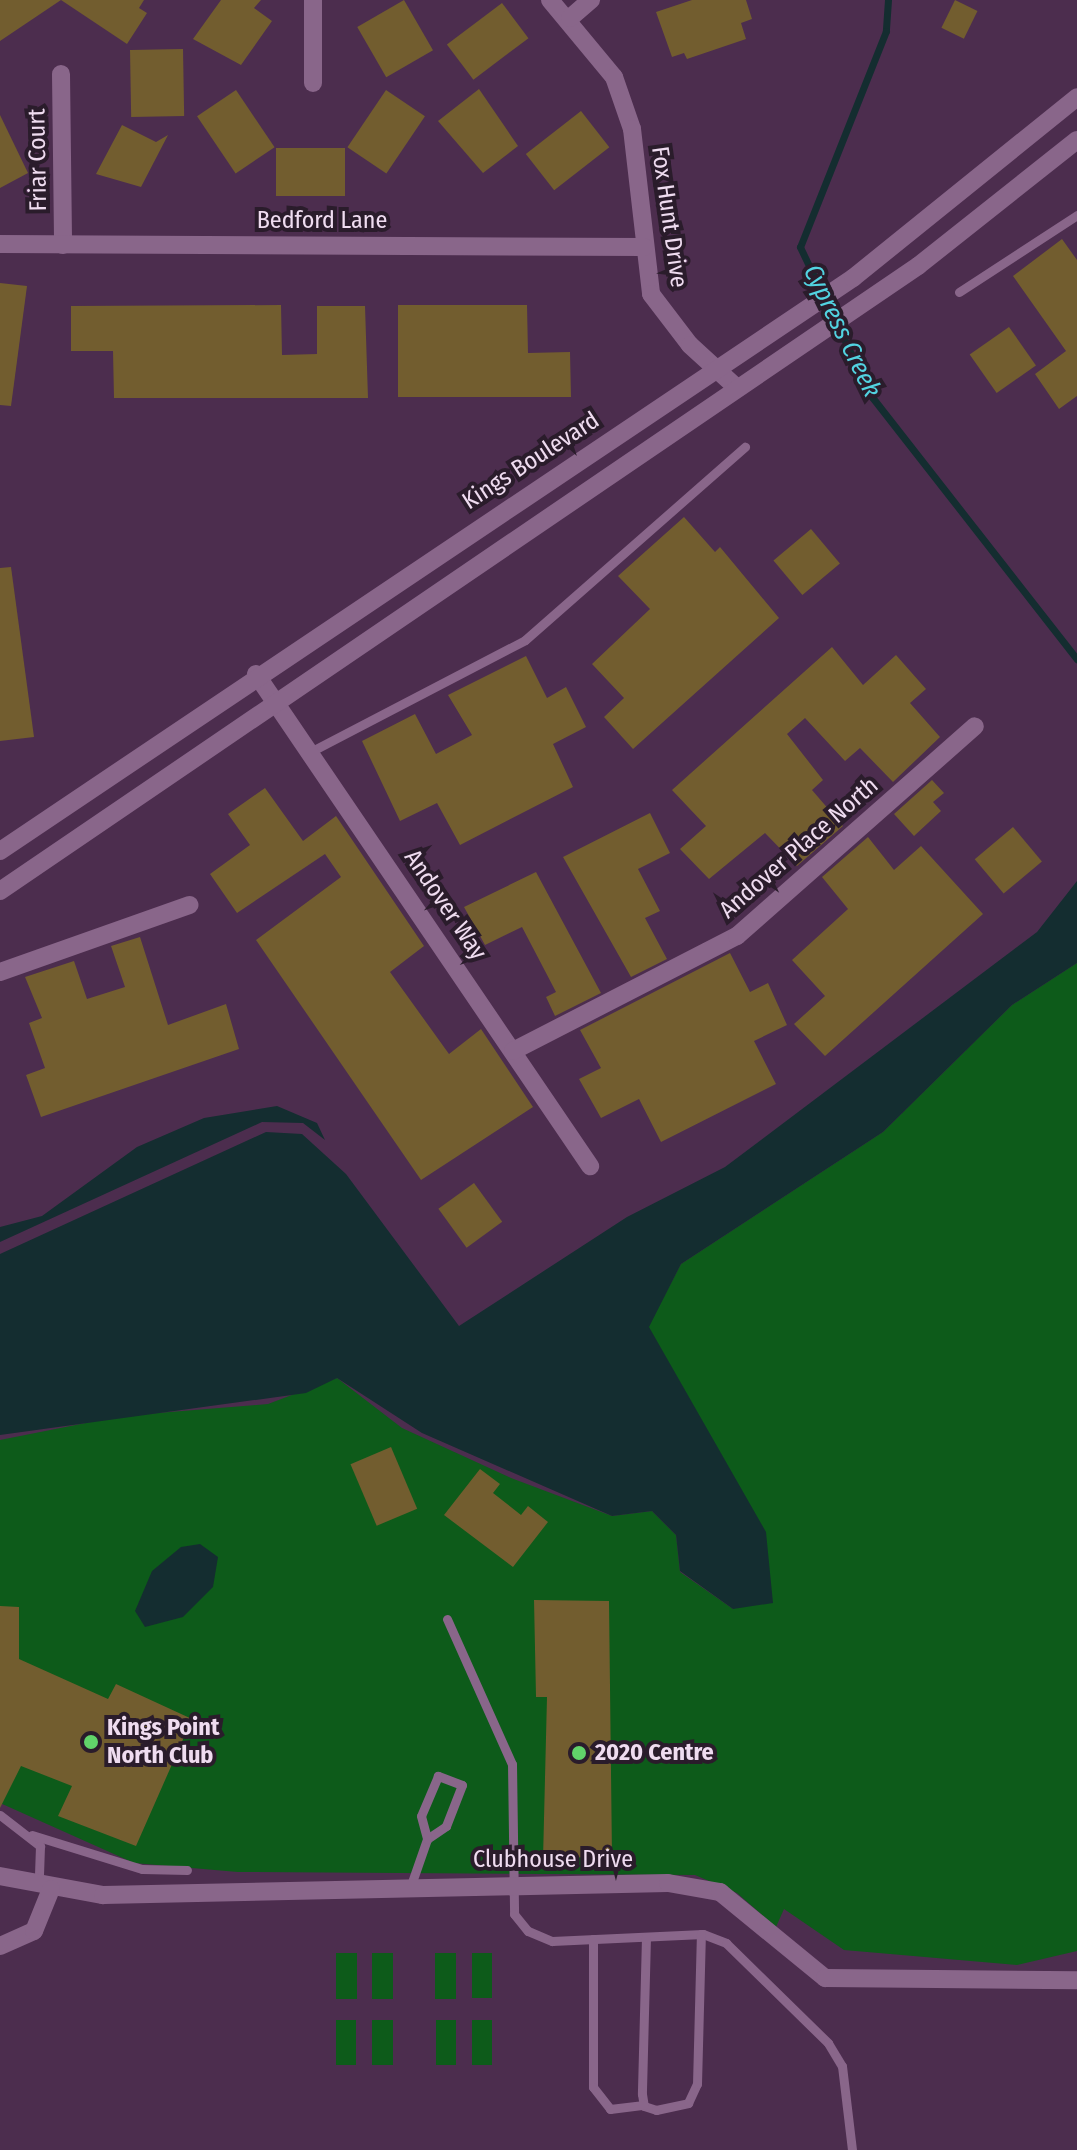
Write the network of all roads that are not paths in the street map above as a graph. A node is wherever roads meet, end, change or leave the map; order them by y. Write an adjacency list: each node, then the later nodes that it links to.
1 (313, 0): 6 (street)
2 (550, 0): 4 (street, Fox Hunt Drive)
3 (591, 0): 4 (street)
4 (570, 18): 12 (street, Fox Hunt Drive)
5 (61, 74): 11 (street, Friar Court)
6 (313, 83)
7 (1077, 97): 14 (street, Kings Boulevard)
8 (1077, 140): 15 (street)
9 (1077, 215): 13 (lane)
10 (0, 244): 11 (street, Bedford Lane)
11 (63, 245): 12 (street, Bedford Lane)
12 (644, 247): 14 (street, Fox Hunt Drive)
13 (959, 292)
14 (716, 369): 15 (street, Fox Hunt Drive); 17 (street, Kings Boulevard)
15 (737, 388): 18 (street)
16 (745, 447): 20 (lane)
17 (256, 674): 18 (street, Andover Way); 21 (street, Kings Boulevard)
18 (276, 700): 20 (street, Andover Way); 22 (street)
19 (975, 726): 25 (street, Andover Place North)
20 (312, 751): 25 (street, Andover Way)
21 (0, 851)
22 (0, 891)
23 (189, 905): 24 (street)
24 (0, 972)
25 (513, 1051): 26 (street, Andover Way)
26 (590, 1166)
27 (447, 1619): 33 (lane)
28 (0, 1815): 29 (lane)
29 (32, 1835): 31 (lane); 35 (lane)
30 (427, 1839): 30 (lane); 34 (lane)
31 (187, 1870)
32 (0, 1876): 35 (street, Clubhouse Drive)
33 (513, 1884): 34 (street, Clubhouse Drive); 38 (lane); 40 (street, Clubhouse Drive)
34 (411, 1885): 35 (street, Clubhouse Drive)
35 (45, 1888): 39 (street)
36 (701, 1934): 37 (lane); 41 (lane); 42 (lane)
37 (646, 1937): 38 (lane); 41 (lane)
38 (593, 1939): 41 (lane)
39 (0, 1946)
40 (1077, 1980)
41 (644, 2105)
42 (852, 2150)

